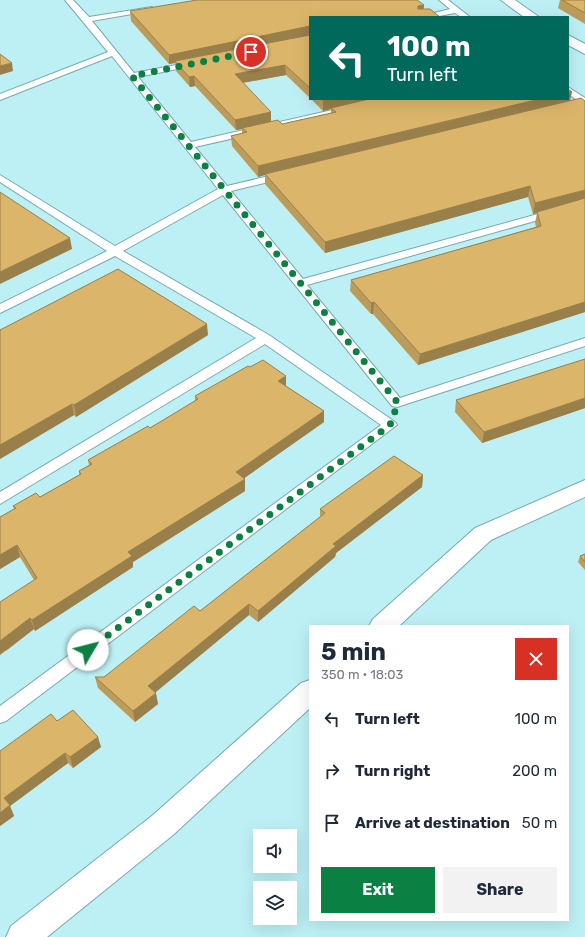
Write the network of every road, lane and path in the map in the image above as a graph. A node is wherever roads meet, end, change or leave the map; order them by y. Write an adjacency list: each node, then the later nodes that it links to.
1 (69, 0): 10 (lane)
2 (443, 0): 6 (lane)
3 (533, 1): 4 (street)
4 (510, 3): 9 (street)
5 (160, 7): 10 (lane)
6 (457, 10): 7 (lane); 8 (lane)
7 (427, 16)
8 (465, 16)
9 (531, 16)
10 (86, 20): 13 (lane)
11 (569, 40): 12 (street)
12 (585, 50)
13 (113, 53): 15 (lane); 17 (lane)
14 (202, 62): 15 (lane)
15 (132, 76): 21 (lane)
16 (569, 91): 18 (lane)
17 (0, 97)
18 (585, 102): 20 (lane)
19 (363, 106): 21 (lane)
20 (570, 106)
21 (188, 146): 24 (lane)
22 (293, 173): 24 (lane)
23 (1, 180): 26 (lane)
24 (224, 190): 26 (lane); 27 (lane)
25 (585, 204): 27 (lane)
26 (115, 251): 28 (lane); 29 (lane)
27 (300, 283): 31 (lane)
28 (0, 309)
29 (265, 338): 32 (lane); 34 (lane)
30 (585, 342): 31 (lane)
31 (398, 403): 32 (lane)
32 (390, 425): 37 (lane)
33 (585, 488): 35 (street)
34 (0, 499)
35 (383, 625)
36 (309, 692): 38 (street)
37 (0, 716)
38 (22, 937)

